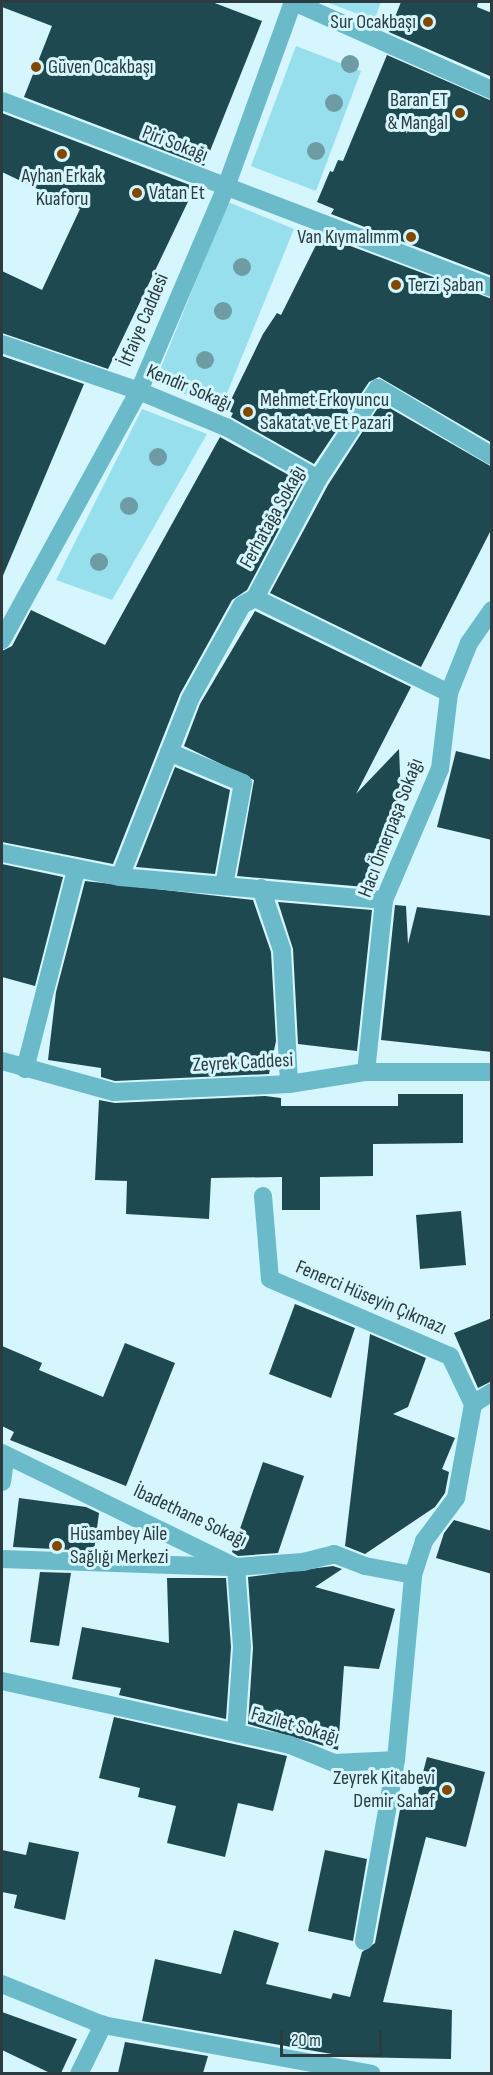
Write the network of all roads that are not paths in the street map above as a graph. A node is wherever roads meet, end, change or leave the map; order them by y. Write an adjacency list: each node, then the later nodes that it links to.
1 (294, 2): 2 (street); 4 (street, İtfaiye Caddesi)
2 (492, 90)
3 (2, 101): 4 (street, Piri Sokağı)
4 (226, 187): 5 (street, Piri Sokağı); 7 (street, İtfaiye Caddesi)
5 (492, 288)
6 (2, 344): 7 (street, Kendir Sokağı)
7 (139, 391): 9 (street, Kendir Sokağı); 12 (street, İtfaiye Caddesi)
8 (492, 456): 9 (street, Ferhatağa Sokağı)
9 (318, 479): 10 (street, Ferhatağa Sokağı)
10 (255, 598): 13 (street, Ferhatağa Sokağı); 14 (street)
11 (492, 610): 13 (street, Hacı Ömerpaşa Sokağı)
12 (2, 640)
13 (449, 693): 20 (street, Hacı Ömerpaşa Sokağı)
14 (170, 752): 17 (street); 18 (street)
15 (2, 853): 16 (street)
16 (76, 870): 17 (street); 22 (street)
17 (120, 877): 18 (street)
18 (224, 886): 19 (street)
19 (261, 888): 20 (street); 25 (street)
20 (384, 900): 23 (street, Hacı Ömerpaşa Sokağı)
21 (2, 1061): 22 (street, Zeyrek Caddesi)
22 (24, 1069): 25 (street, Zeyrek Caddesi)
23 (366, 1072): 24 (street, Zeyrek Caddesi); 25 (street, Zeyrek Caddesi)
24 (492, 1072)
25 (289, 1084)
26 (263, 1196): 28 (street, Fenerci Hüseyin Çıkmazı)
27 (492, 1392): 28 (street)
28 (473, 1404): 33 (street)
29 (4, 1454): 30 (street); 32 (street, İbadethane Sokağı)
30 (2, 1482)
31 (2, 1559): 32 (street)
32 (236, 1567): 33 (street, İbadethane Sokağı); 35 (street)
33 (413, 1575): 36 (street)
34 (2, 1681): 35 (street, Fazilet Sokağı)
35 (236, 1732): 36 (street, Fazilet Sokağı)
36 (396, 1760): 37 (street)
37 (364, 1941)
38 (2, 1984): 39 (street)
39 (103, 2025): 40 (street); 41 (street)
40 (79, 2073)
41 (372, 2073)

